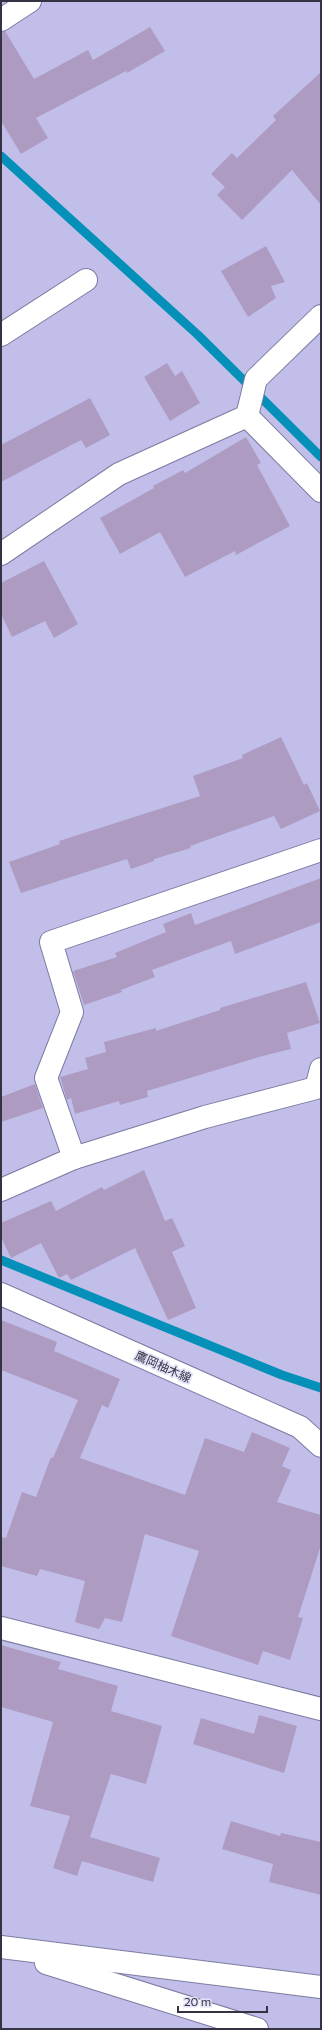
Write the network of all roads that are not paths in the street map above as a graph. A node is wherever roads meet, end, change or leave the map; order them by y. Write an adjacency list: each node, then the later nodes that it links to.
1 (30, 1): 2 (street)
2 (1, 20)
3 (86, 280): 5 (street)
4 (321, 316): 6 (street)
5 (1, 335)
6 (248, 414): 7 (street); 8 (street)
7 (321, 491)
8 (1, 554)
9 (321, 850): 11 (street)
10 (321, 1069): 11 (street)
11 (74, 1158): 12 (street)
12 (1, 1190)
13 (1, 1294): 14 (street, 鷹岡柚木線)
14 (321, 1446)
15 (1, 1628): 16 (street)
16 (321, 1709)
17 (1, 1948): 18 (street); 19 (street)
18 (321, 1987)
19 (257, 2029)

